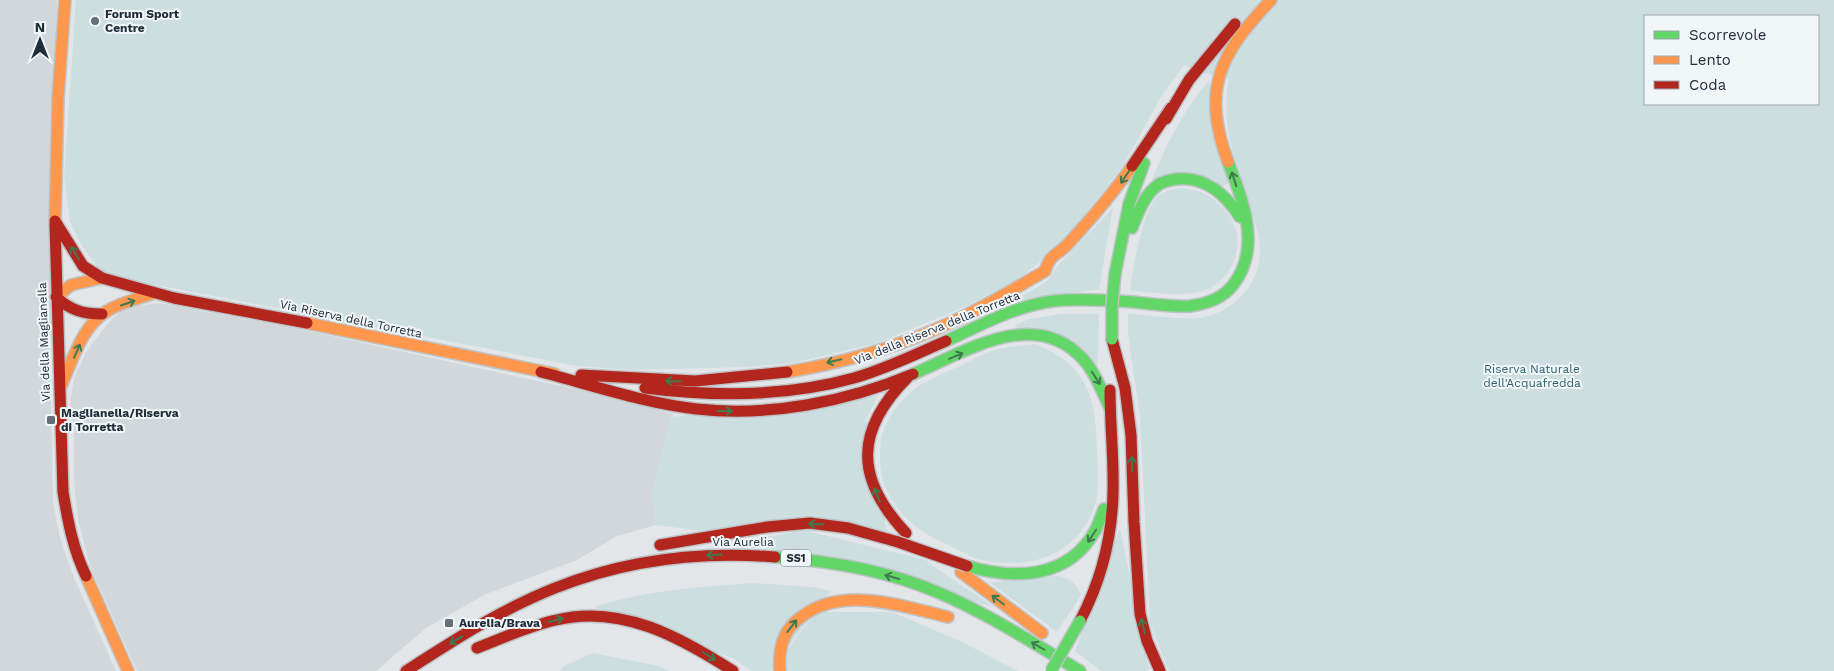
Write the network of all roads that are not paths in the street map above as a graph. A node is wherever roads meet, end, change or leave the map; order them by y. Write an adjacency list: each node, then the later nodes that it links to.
1 (66, 0): 5 (main road, Via della Maglianella)
2 (1262, 0): 4 (main road)
3 (1272, 0): 6 (main road, one-way to 3)
4 (1171, 108): 7 (main road); 13 (main road, one-way to 13)
5 (55, 221): 8 (main road, one-way to 5); 10 (main road, Via della Maglianella)
6 (1248, 244): 7 (main road); 13 (main road, Via della Riserva della Torretta)
7 (1115, 274): 12 (main road, bridge)
8 (102, 278): 9 (main road, Via Riserva della Torretta); 10 (main road)
9 (154, 293): 11 (main road, one-way to 9); 13 (main road, Via Riserva della Torretta)
10 (56, 297): 11 (main road); 15 (main road, Via della Maglianella)
11 (102, 314): 15 (main road, one-way to 11)
12 (1112, 339): 16 (main road); 34 (main road, one-way to 12)
13 (541, 372): 14 (main road, one-way to 14)
14 (911, 375): 16 (main road, one-way to 16); 18 (main road, one-way to 14)
15 (59, 392): 27 (main road, Via della Maglianella)
16 (1110, 408): 17 (main road)
17 (1113, 474): 21 (main road, one-way to 21); 24 (main road)
18 (906, 532)
19 (651, 547): 21 (main road, one-way to 19, bridge)
20 (596, 562): 26 (main road)
21 (964, 569): 33 (main road, one-way to 21)
22 (1085, 587): 24 (main road)
23 (867, 588): 30 (main road, one-way to 23)
24 (1088, 607): 31 (main road, bridge)
25 (546, 611): 29 (main road, one-way to 29)
26 (498, 616): 28 (main road, Via Aurelia / SS1, one-way to 28); 32 (main road, Via Aurelia / SS1, one-way to 26)
27 (128, 671)
28 (406, 671)
29 (733, 671)
30 (780, 671)
31 (1051, 671)
32 (1080, 671)
33 (1093, 671)
34 (1160, 671)

